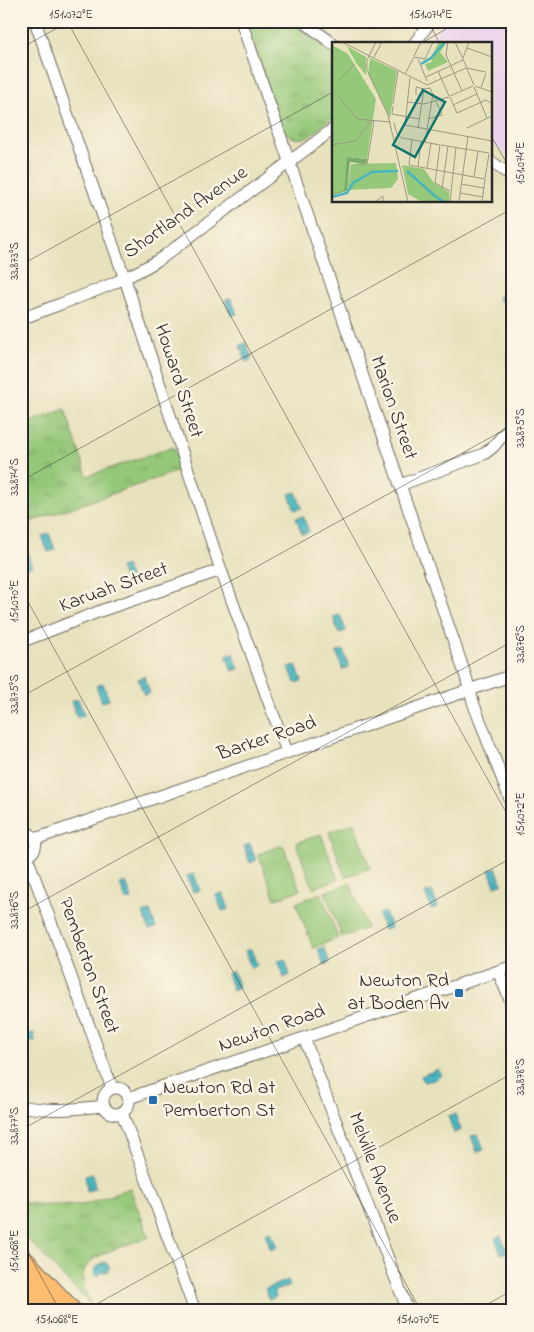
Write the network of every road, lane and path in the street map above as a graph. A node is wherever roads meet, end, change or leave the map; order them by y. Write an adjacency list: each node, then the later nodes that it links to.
1 (35, 21): 11 (street, Howard Street)
2 (241, 21): 9 (street, Marion Street)
3 (303, 21): 6 (street)
4 (431, 21): 5 (street)
5 (415, 42)
6 (332, 43)
7 (332, 131): 9 (street, Shortland Avenue)
8 (492, 162): 10 (street)
9 (289, 163): 11 (street, Shortland Avenue); 14 (street, Marion Street)
10 (513, 177)
11 (124, 279): 12 (street, Shortland Avenue); 15 (street, Howard Street)
12 (21, 319)
13 (513, 423): 14 (street)
14 (400, 485): 18 (street, Marion Street)
15 (221, 570): 16 (street, Karuah Street); 19 (street, Howard Street)
16 (21, 642)
17 (513, 675): 18 (street, Barker Road)
18 (470, 690): 19 (street, Barker Road); 20 (street, Marion Street)
19 (287, 752): 22 (street, Barker Road)
20 (513, 807)
21 (21, 831): 22 (street)
22 (35, 839): 23 (street)
23 (24, 857): 28 (street, Pemberton Street)
24 (513, 966): 25 (street, Newton Road)
25 (498, 971): 26 (street); 27 (street, Newton Road)
26 (513, 1007)
27 (304, 1038): 29 (street, Newton Road); 38 (street, Melville Avenue)
28 (112, 1088): 29 (street); 31 (street)
29 (129, 1098): 32 (street)
30 (21, 1106): 31 (street)
31 (104, 1106): 32 (street)
32 (122, 1113): 37 (street)
33 (21, 1257): 36 (highway)
34 (21, 1284): 35 (highway)
35 (47, 1311)
36 (72, 1311)
37 (195, 1311)
38 (408, 1311)

